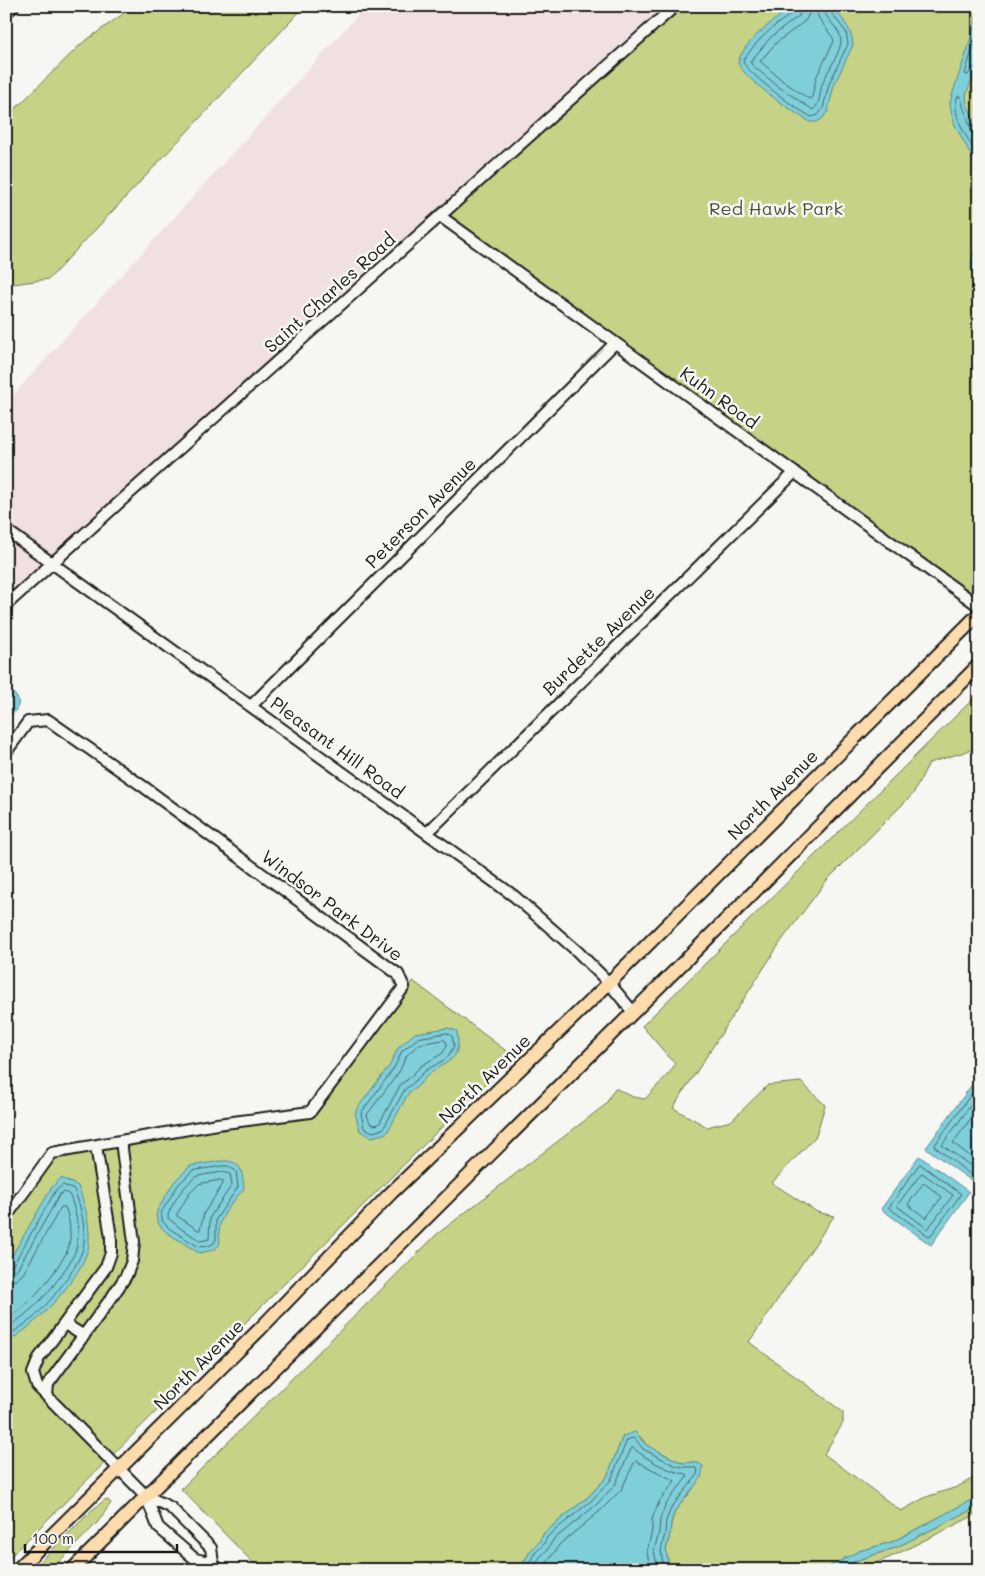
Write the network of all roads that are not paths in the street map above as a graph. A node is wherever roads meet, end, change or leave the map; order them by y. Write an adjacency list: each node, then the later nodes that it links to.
1 (14, 6): 3 (street)
2 (676, 6): 4 (street, Saint Charles Road)
3 (6, 13)
4 (440, 216): 5 (street, Kuhn Road); 8 (street, Saint Charles Road)
5 (615, 343): 6 (street, Kuhn Road); 13 (street, Peterson Avenue)
6 (794, 473): 10 (street, Kuhn Road); 15 (street, Burdette Avenue)
7 (6, 530): 8 (street, Pleasant Hill Road)
8 (52, 563): 9 (street, Saint Charles Road); 13 (street, Pleasant Hill Road)
9 (6, 605)
10 (979, 606)
11 (979, 614): 16 (main road, North Avenue)
12 (979, 665): 17 (main road)
13 (251, 706): 15 (street, Pleasant Hill Road)
14 (6, 752): 18 (street, Windsor Park Drive)
15 (427, 833): 16 (street, Pleasant Hill Road)
16 (609, 983): 17 (street, Pleasant Hill Road); 24 (main road, North Avenue)
17 (633, 1012): 25 (main road)
18 (121, 1141): 19 (street, Windsor Park Drive); 22 (street)
19 (96, 1146): 20 (street, Windsor Park Drive); 21 (street)
20 (6, 1216)
21 (65, 1324): 22 (street); 23 (street)
22 (84, 1336): 23 (street)
23 (47, 1396): 24 (street)
24 (119, 1469): 25 (street); 27 (main road, North Avenue)
25 (146, 1496): 26 (street); 26 (street); 28 (main road)
26 (216, 1566)
27 (18, 1570)
28 (72, 1570)

